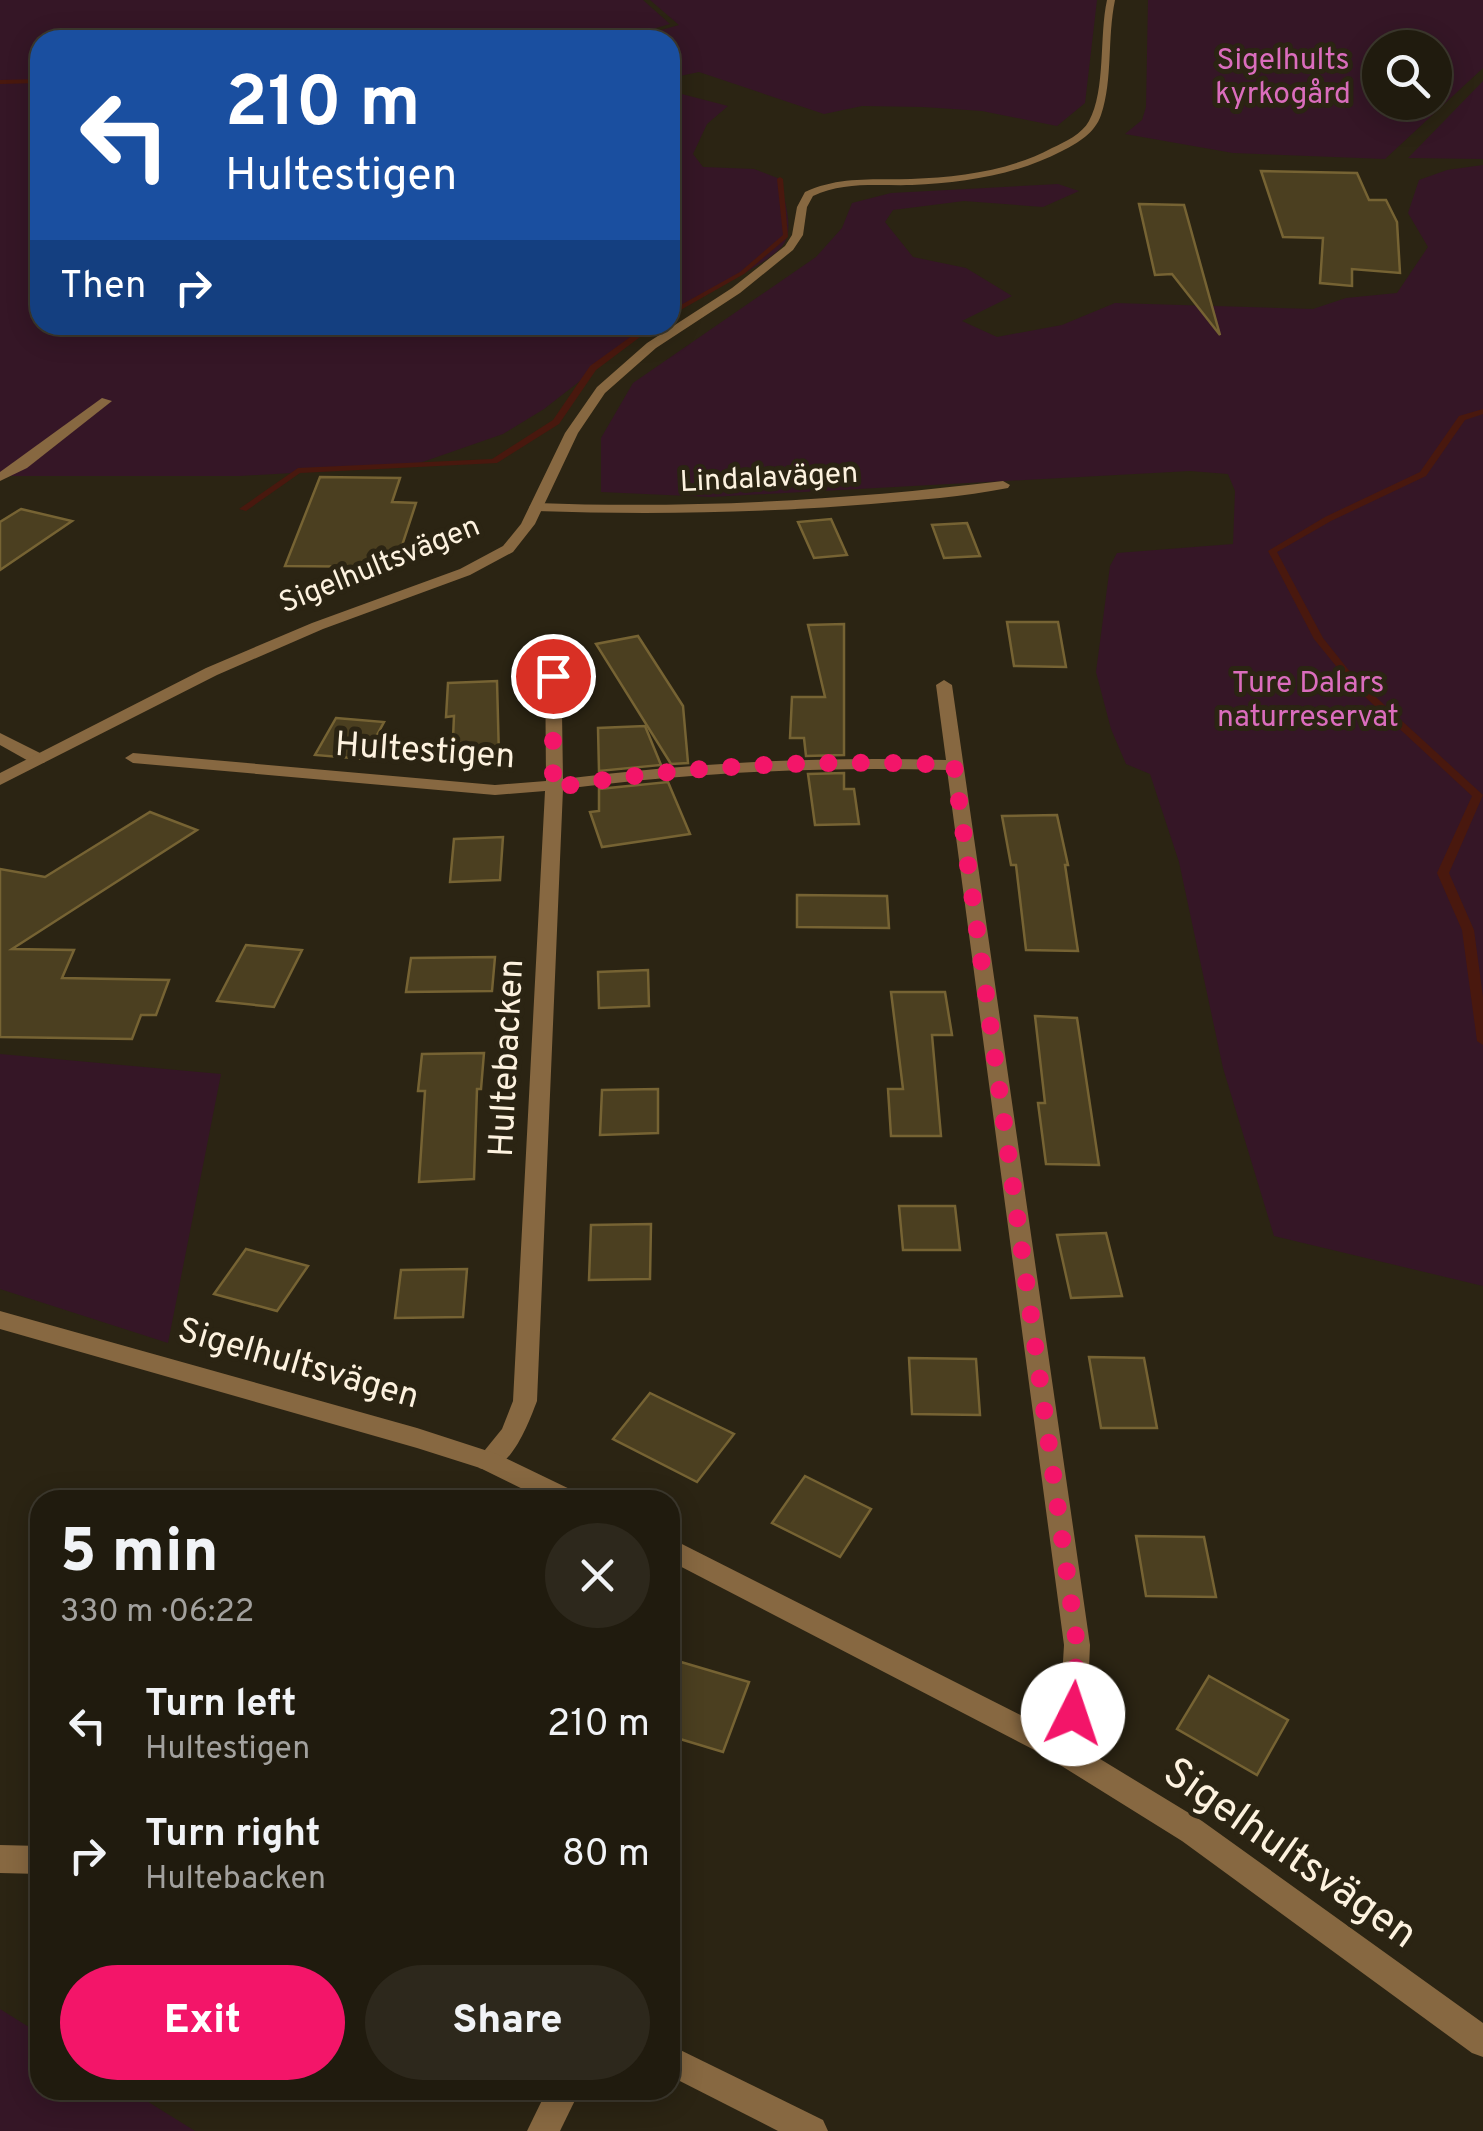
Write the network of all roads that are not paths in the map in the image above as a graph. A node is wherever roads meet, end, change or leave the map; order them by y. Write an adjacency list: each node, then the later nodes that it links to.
1 (1111, 0): 2 (street, Sigelhultsvägen)
2 (680, 325)
3 (663, 335): 7 (street, Sigelhultsvägen)
4 (106, 401): 5 (street)
5 (0, 477)
6 (1003, 485): 7 (street, Lindalavägen)
7 (536, 507): 12 (street, Sigelhultsvägen)
8 (553, 646): 15 (street, Hultebacken)
9 (944, 685): 13 (street)
10 (0, 738): 12 (street)
11 (132, 758): 15 (street, Hultestigen)
12 (38, 759): 14 (street, Sigelhultsvägen)
13 (954, 765): 15 (street, Hultestigen); 20 (street)
14 (0, 780)
15 (553, 788): 17 (street, Hultebacken)
16 (0, 1320): 17 (street, Sigelhultsvägen)
17 (488, 1461): 18 (street, Sigelhultsvägen)
18 (548, 1490)
19 (680, 1554): 20 (street, Sigelhultsvägen)
20 (1054, 1746): 23 (street, Sigelhultsvägen)
21 (0, 1858): 22 (street)
22 (30, 1860)
23 (1483, 2042)
24 (680, 2065): 27 (street)
25 (559, 2100): 26 (street)
26 (543, 2131)
27 (812, 2131)

